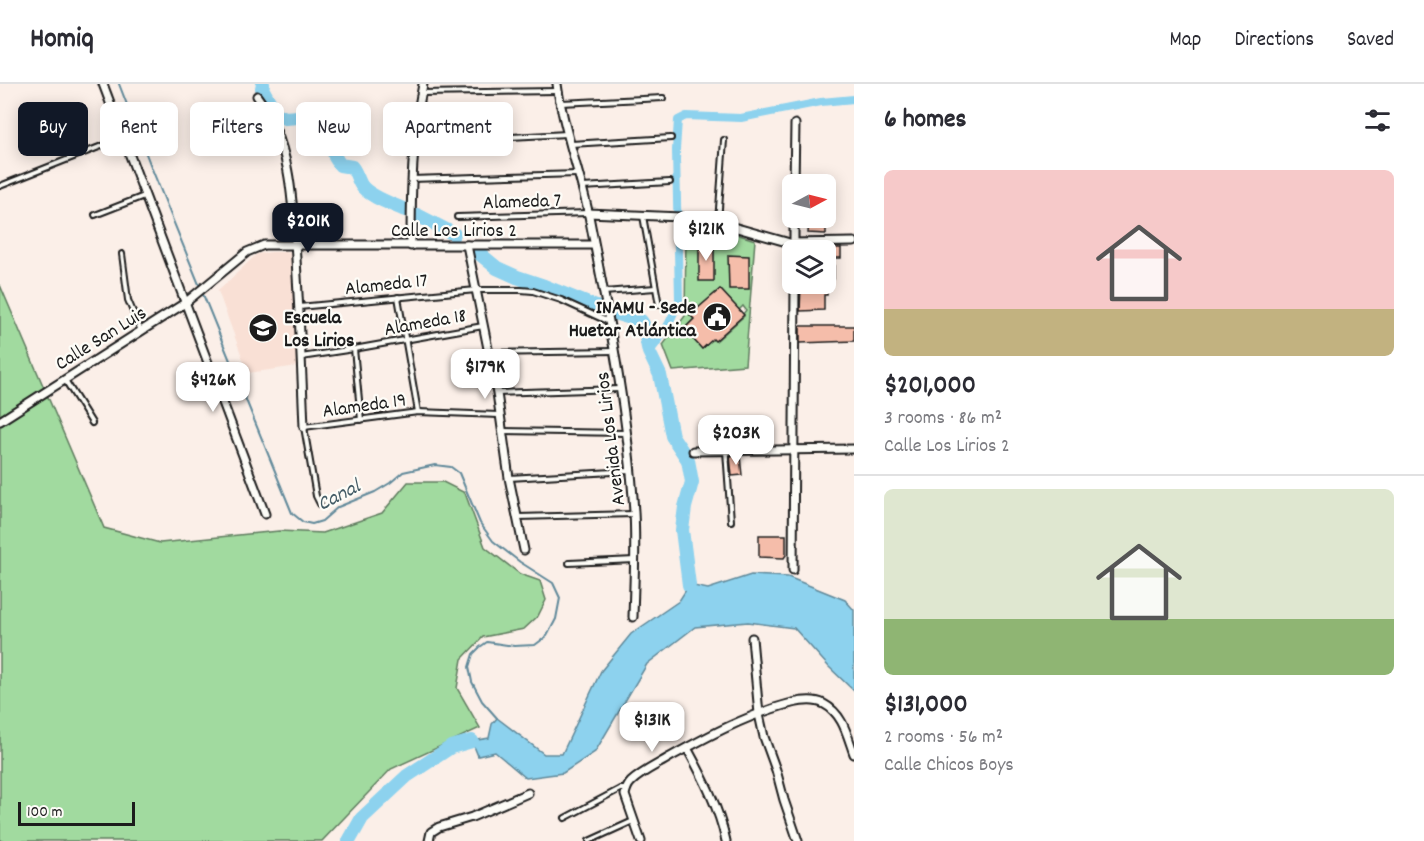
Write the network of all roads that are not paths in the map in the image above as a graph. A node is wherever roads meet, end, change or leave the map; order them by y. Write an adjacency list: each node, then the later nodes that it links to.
1 (103, 84): 7 (street)
2 (423, 84): 4 (street)
3 (558, 87): 4 (lane); 9 (street, Avenida Los Lirios)
4 (421, 93): 8 (street)
5 (257, 96): 34 (street)
6 (663, 98): 9 (lane)
7 (110, 102)
8 (420, 102)
9 (561, 103): 11 (street, Avenida Los Lirios)
10 (795, 123): 20 (street)
11 (568, 134): 12 (lane); 15 (street, Avenida Los Lirios)
12 (513, 137)
13 (671, 138): 15 (lane)
14 (724, 140): 30 (lane)
15 (570, 144): 19 (street, Avenida Los Lirios)
16 (100, 147): 23 (lane)
17 (130, 156): 25 (street)
18 (413, 156): 21 (street)
19 (578, 174): 21 (lane); 24 (street, Avenida Los Lirios)
20 (794, 174)
21 (411, 179): 37 (street)
22 (670, 182): 24 (lane)
23 (0, 186)
24 (581, 187): 26 (street, Avenida Los Lirios)
25 (145, 196): 27 (lane); 45 (street)
26 (588, 213): 28 (street); 29 (lane, Alameda 7); 36 (street, Avenida Los Lirios)
27 (95, 215)
28 (643, 215): 30 (street); 40 (lane)
29 (457, 217)
30 (718, 223): 32 (street)
31 (854, 242): 33 (street)
32 (782, 243)
33 (836, 244)
34 (295, 245): 37 (street, Calle Los Lirios 2); 39 (street, Calle Los Lirios 2); 47 (street)
35 (467, 245): 36 (street, Calle Los Lirios 2); 37 (street, Calle Los Lirios 2); 41 (street)
36 (594, 245): 42 (street, Avenida Los Lirios)
37 (411, 246)
38 (122, 254): 50 (lane)
39 (215, 277): 45 (street, Calle San Luis)
40 (656, 288): 42 (lane); 46 (lane)
41 (476, 290): 44 (lane, Alameda 17); 48 (lane, Alameda 17); 49 (street)
42 (604, 292): 48 (street, Avenida Los Lirios)
43 (795, 294): 69 (street)
44 (398, 297): 47 (lane, Alameda 17); 51 (lane)
45 (185, 303): 50 (street, Calle San Luis); 74 (street)
46 (659, 305)
47 (299, 307): 55 (street)
48 (610, 322): 53 (street, Avenida Los Lirios)
49 (484, 326): 51 (lane, Alameda 18); 54 (street)
50 (141, 331): 56 (street, Calle San Luis)
51 (405, 339): 52 (lane, Alameda 18); 59 (lane)
52 (354, 349): 55 (lane, Alameda 18); 61 (lane)
53 (615, 351): 54 (lane); 57 (street, Avenida Los Lirios)
54 (489, 353): 58 (street)
55 (301, 357): 64 (street)
56 (65, 379): 62 (street, Calle San Luis); 63 (lane)
57 (621, 389): 58 (lane); 66 (street, Avenida Los Lirios)
58 (497, 393): 60 (street)
59 (418, 412): 60 (lane, Alameda 19); 61 (lane, Alameda 19)
60 (500, 416): 65 (street)
61 (361, 420): 64 (lane, Alameda 19)
62 (0, 421)
63 (92, 423)
64 (304, 427): 73 (lane)
65 (502, 431): 66 (lane); 72 (street)
66 (626, 433): 71 (street, Avenida Los Lirios)
67 (854, 449): 69 (street)
68 (726, 450): 69 (street); 70 (street); 77 (lane)
69 (794, 450): 81 (street)
70 (693, 451)
71 (631, 471): 72 (lane); 75 (street, Avenida Los Lirios)
72 (509, 478): 76 (street)
73 (320, 504)
74 (265, 513)
75 (634, 514): 76 (lane); 79 (street, Avenida Los Lirios)
76 (517, 517): 78 (street)
77 (731, 521)
78 (524, 550)
79 (635, 560): 80 (lane); 82 (street, Avenida Los Lirios)
80 (569, 563)
81 (793, 570)
82 (633, 617)
83 (752, 638): 84 (street)
84 (759, 714): 85 (street); 86 (street); 95 (street)
85 (687, 748): 87 (street); 94 (street)
86 (854, 754)
87 (626, 789): 89 (lane); 90 (street)
88 (528, 792): 91 (street)
89 (565, 818)
90 (634, 820): 92 (lane); 93 (street)
91 (429, 841)
92 (589, 841)
93 (641, 841)
94 (726, 841)
95 (798, 841)

